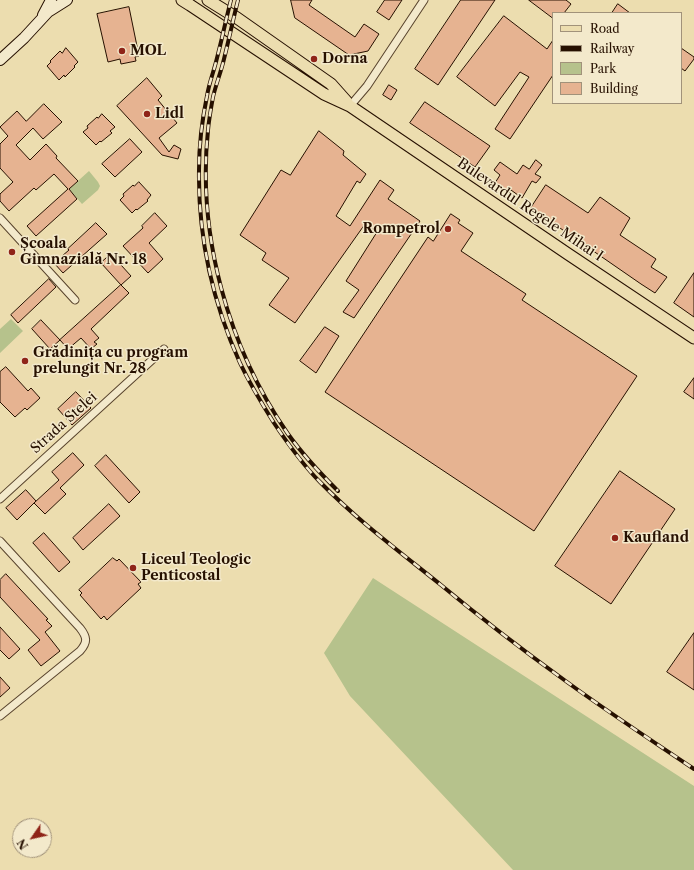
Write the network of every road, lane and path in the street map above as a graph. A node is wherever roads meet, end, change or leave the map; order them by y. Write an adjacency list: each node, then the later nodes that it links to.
1 (51, 0): 6 (main road)
2 (67, 0): 6 (main road)
3 (182, 0): 8 (main road, Bulevardul Regele Mihai I)
4 (208, 0): 8 (main road, Bulevardul Regele Mihai I)
5 (424, 0): 8 (street)
6 (40, 22): 7 (main road)
7 (0, 60)
8 (350, 106): 11 (main road, Bulevardul Regele Mihai I)
9 (0, 218): 10 (street)
10 (76, 300)
11 (694, 338)
12 (164, 349): 13 (street, Strada Stelei)
13 (0, 499)
14 (0, 541): 15 (street)
15 (0, 716)

